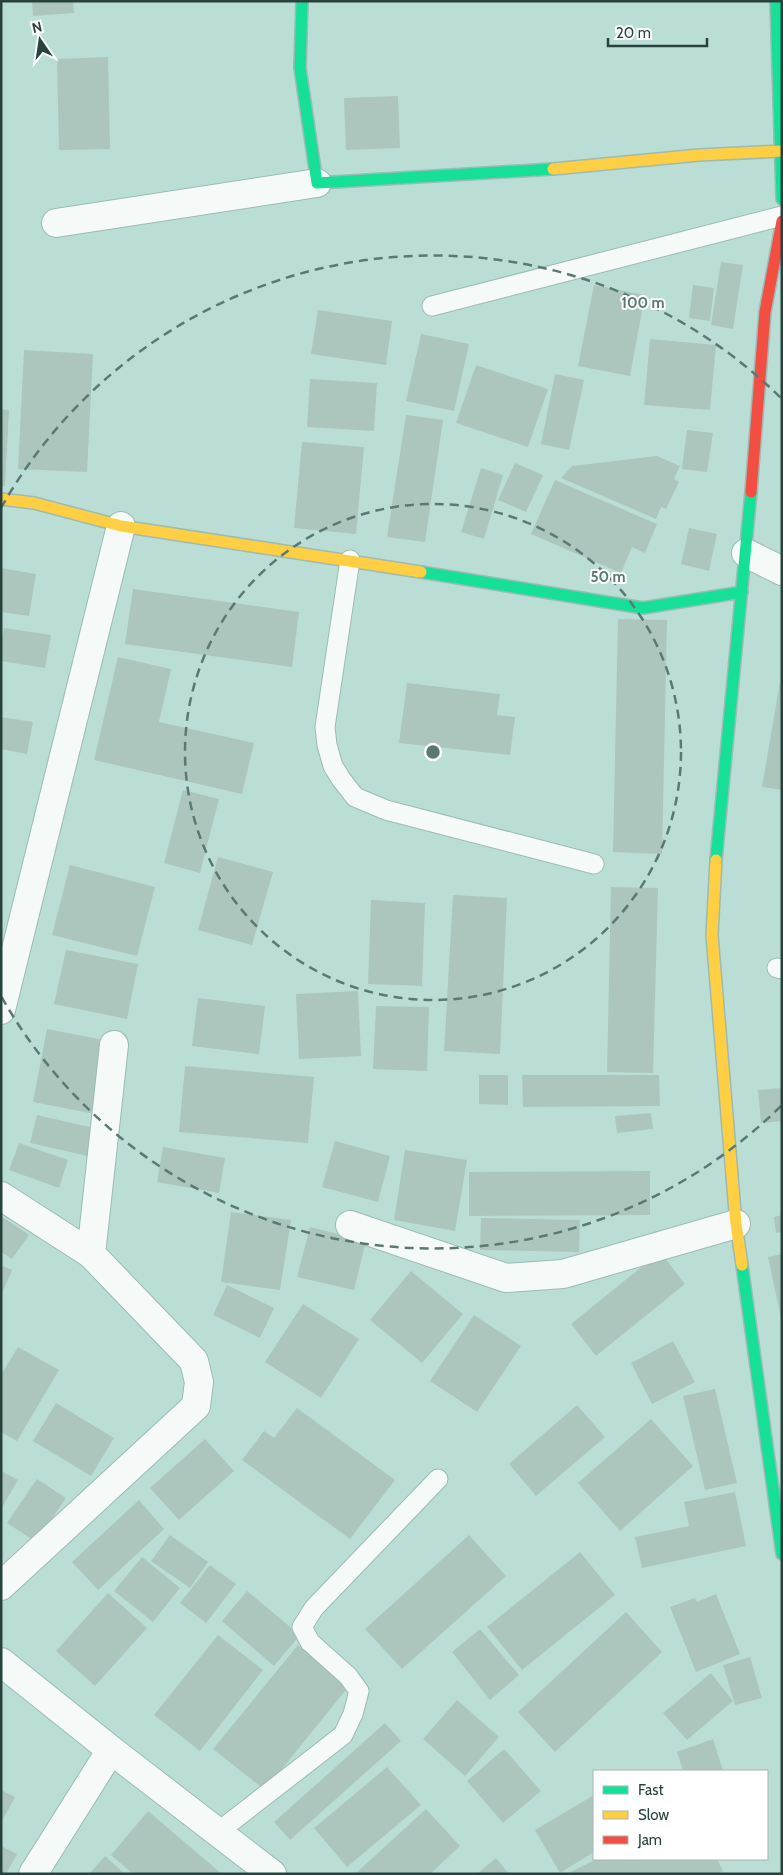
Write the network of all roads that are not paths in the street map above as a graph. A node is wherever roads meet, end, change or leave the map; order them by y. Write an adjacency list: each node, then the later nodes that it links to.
1 (302, 1): 4 (street)
2 (776, 1): 3 (street)
3 (780, 151): 4 (street); 5 (street)
4 (317, 183): 8 (street)
5 (782, 199)
6 (782, 216): 9 (lane)
7 (782, 221): 10 (street)
8 (56, 222)
9 (432, 306)
10 (773, 312): 13 (street)
11 (1, 498): 12 (street)
12 (121, 526): 14 (street); 18 (street)
13 (746, 553): 15 (street); 16 (street)
14 (350, 560): 16 (street); 17 (lane)
15 (782, 571)
16 (742, 592): 21 (street)
17 (594, 864)
18 (1, 1010)
19 (114, 1045): 23 (street)
20 (1, 1196): 23 (street)
21 (736, 1224): 22 (street); 25 (street)
22 (350, 1225)
23 (91, 1254): 27 (street)
24 (438, 1479): 30 (lane)
25 (776, 1482): 26 (street)
26 (782, 1554)
27 (1, 1586)
28 (1, 1662): 29 (street)
29 (111, 1750): 30 (street); 31 (street)
30 (218, 1832): 32 (street)
31 (33, 1874)
32 (272, 1874)

